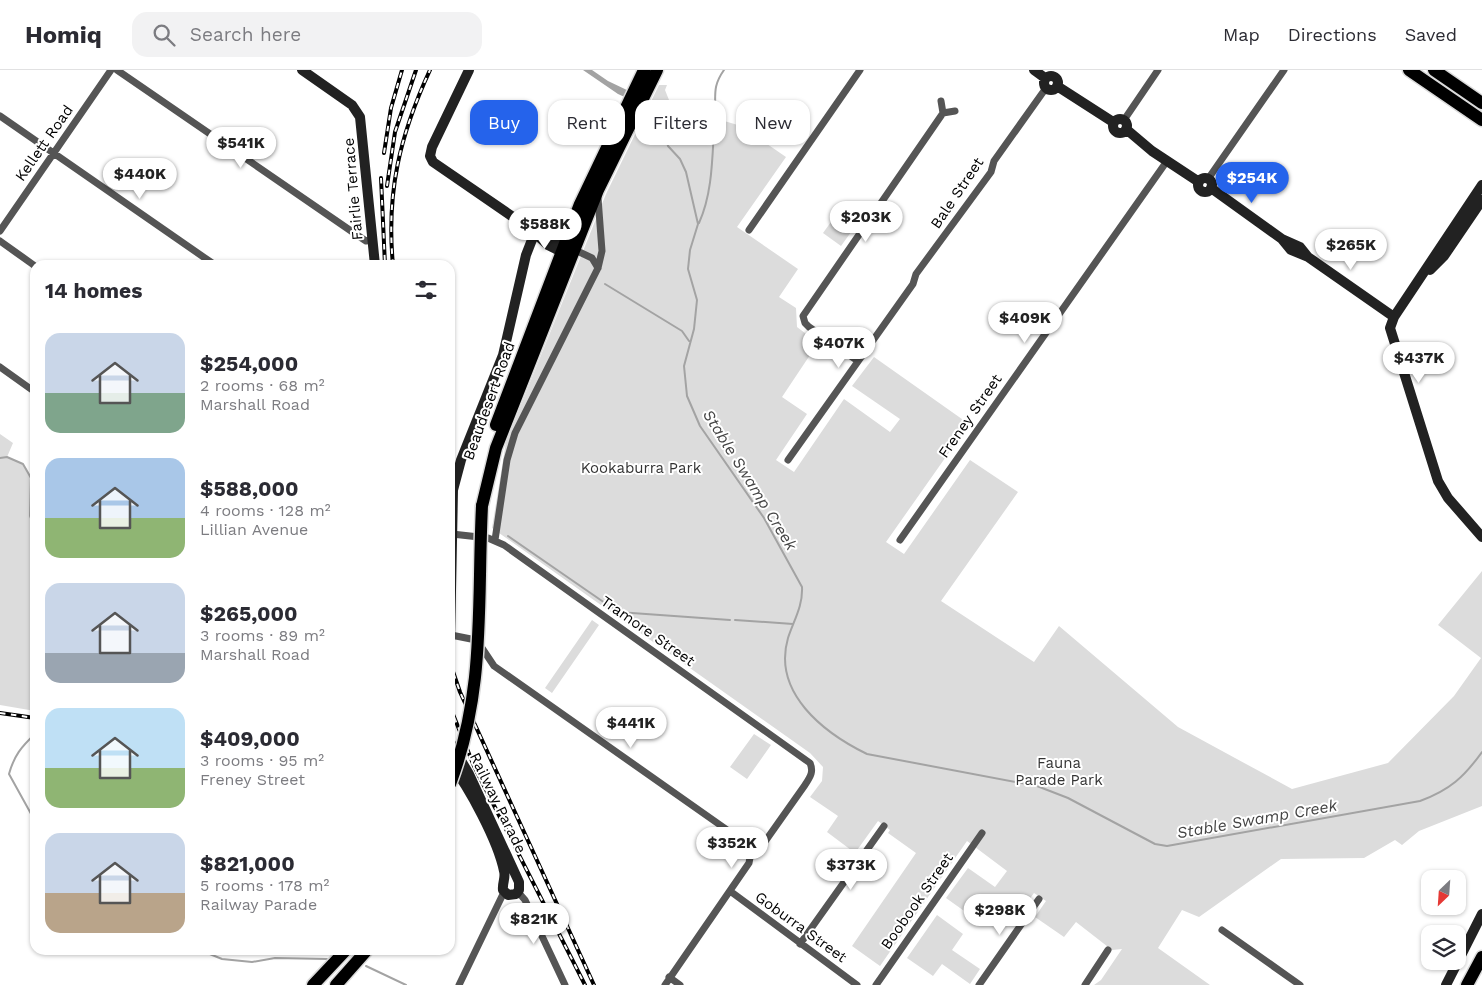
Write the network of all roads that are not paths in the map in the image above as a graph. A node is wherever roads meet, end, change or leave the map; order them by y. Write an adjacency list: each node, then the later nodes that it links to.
1 (111, 70): 22 (street, Kellett Road)
2 (117, 70): 32 (street)
3 (469, 70): 31 (street)
4 (657, 70): 12 (highway, Beaudesert Road)
5 (860, 70): 29 (street)
6 (1034, 70): 13 (street)
7 (1158, 70): 21 (street)
8 (1284, 70): 24 (street)
9 (1409, 70): 20 (highway)
10 (1434, 70): 15 (highway)
11 (306, 71): 32 (street, Fairlie Terrace)
12 (644, 79): 17 (highway, Beaudesert Road)
13 (1046, 83): 21 (street); 41 (street, Bale Street)
14 (941, 101): 18 (street)
15 (1482, 103)
16 (955, 111): 18 (street)
17 (629, 112): 26 (highway, Beaudesert Road); 28 (highway, Beaudesert Road)
18 (943, 113): 41 (street)
19 (0, 116): 22 (street)
20 (1482, 120)
21 (1125, 124): 23 (street)
22 (54, 153): 30 (street, Kellett Road); 35 (street)
23 (1167, 161): 24 (street); 50 (street, Freney Street)
24 (1206, 183): 40 (street)
25 (1482, 186): 39 (street)
26 (598, 190): 34 (highway, Beaudesert Road); 38 (street, Beaudesert Road)
27 (1482, 200): 39 (street)
28 (572, 224): 31 (highway); 34 (highway, Beaudesert Road)
29 (749, 230)
30 (0, 231)
31 (540, 234): 34 (street); 45 (street)
32 (372, 240): 36 (street, Fairlie Terrace)
33 (0, 242): 37 (street)
34 (568, 251): 38 (street); 46 (highway, Beaudesert Road)
35 (208, 260)
36 (374, 260)
37 (30, 263)
38 (598, 268): 49 (street, Beaudesert Road)
39 (1417, 283): 40 (street)
40 (1394, 317): 48 (street)
41 (858, 361): 44 (street, Bale Street)
42 (0, 367): 43 (street)
43 (30, 388)
44 (788, 460)
45 (455, 483)
46 (478, 506): 52 (highway, Beaudesert Road); 54 (highway, Beaudesert Road, bridge)
47 (455, 534): 49 (street, Tramore Street)
48 (1482, 537)
49 (495, 540): 58 (street, Tramore Street)
50 (900, 540)
51 (455, 638): 58 (street)
52 (455, 747)
53 (455, 756): 59 (street, Railway Parade)
54 (455, 769)
55 (455, 769): 60 (street, Railway Parade)
56 (884, 826): 67 (street)
57 (982, 832): 82 (street, Boobook Street)
58 (751, 852): 61 (street)
59 (515, 878): 60 (street); 63 (street)
60 (504, 880): 62 (street)
61 (730, 890): 67 (street, Goburra Street); 73 (street)
62 (504, 892): 63 (street); 77 (street)
63 (518, 892): 78 (street)
64 (1039, 899): 83 (street)
65 (1482, 914): 86 (street)
66 (1222, 930): 85 (street)
67 (800, 944): 81 (street, Goburra Street)
68 (1108, 950): 84 (street)
69 (341, 955): 75 (highway)
70 (353, 955): 74 (highway)
71 (362, 955): 74 (highway)
72 (1482, 957): 87 (highway)
73 (670, 977): 79 (street); 80 (street)
74 (341, 978): 76 (highway)
75 (313, 985)
76 (324, 985)
77 (459, 985)
78 (566, 985)
79 (665, 985)
80 (680, 985)
81 (857, 985)
82 (876, 985)
83 (978, 985)
84 (1084, 985)
85 (1300, 985)
86 (1446, 985)
87 (1467, 985)

